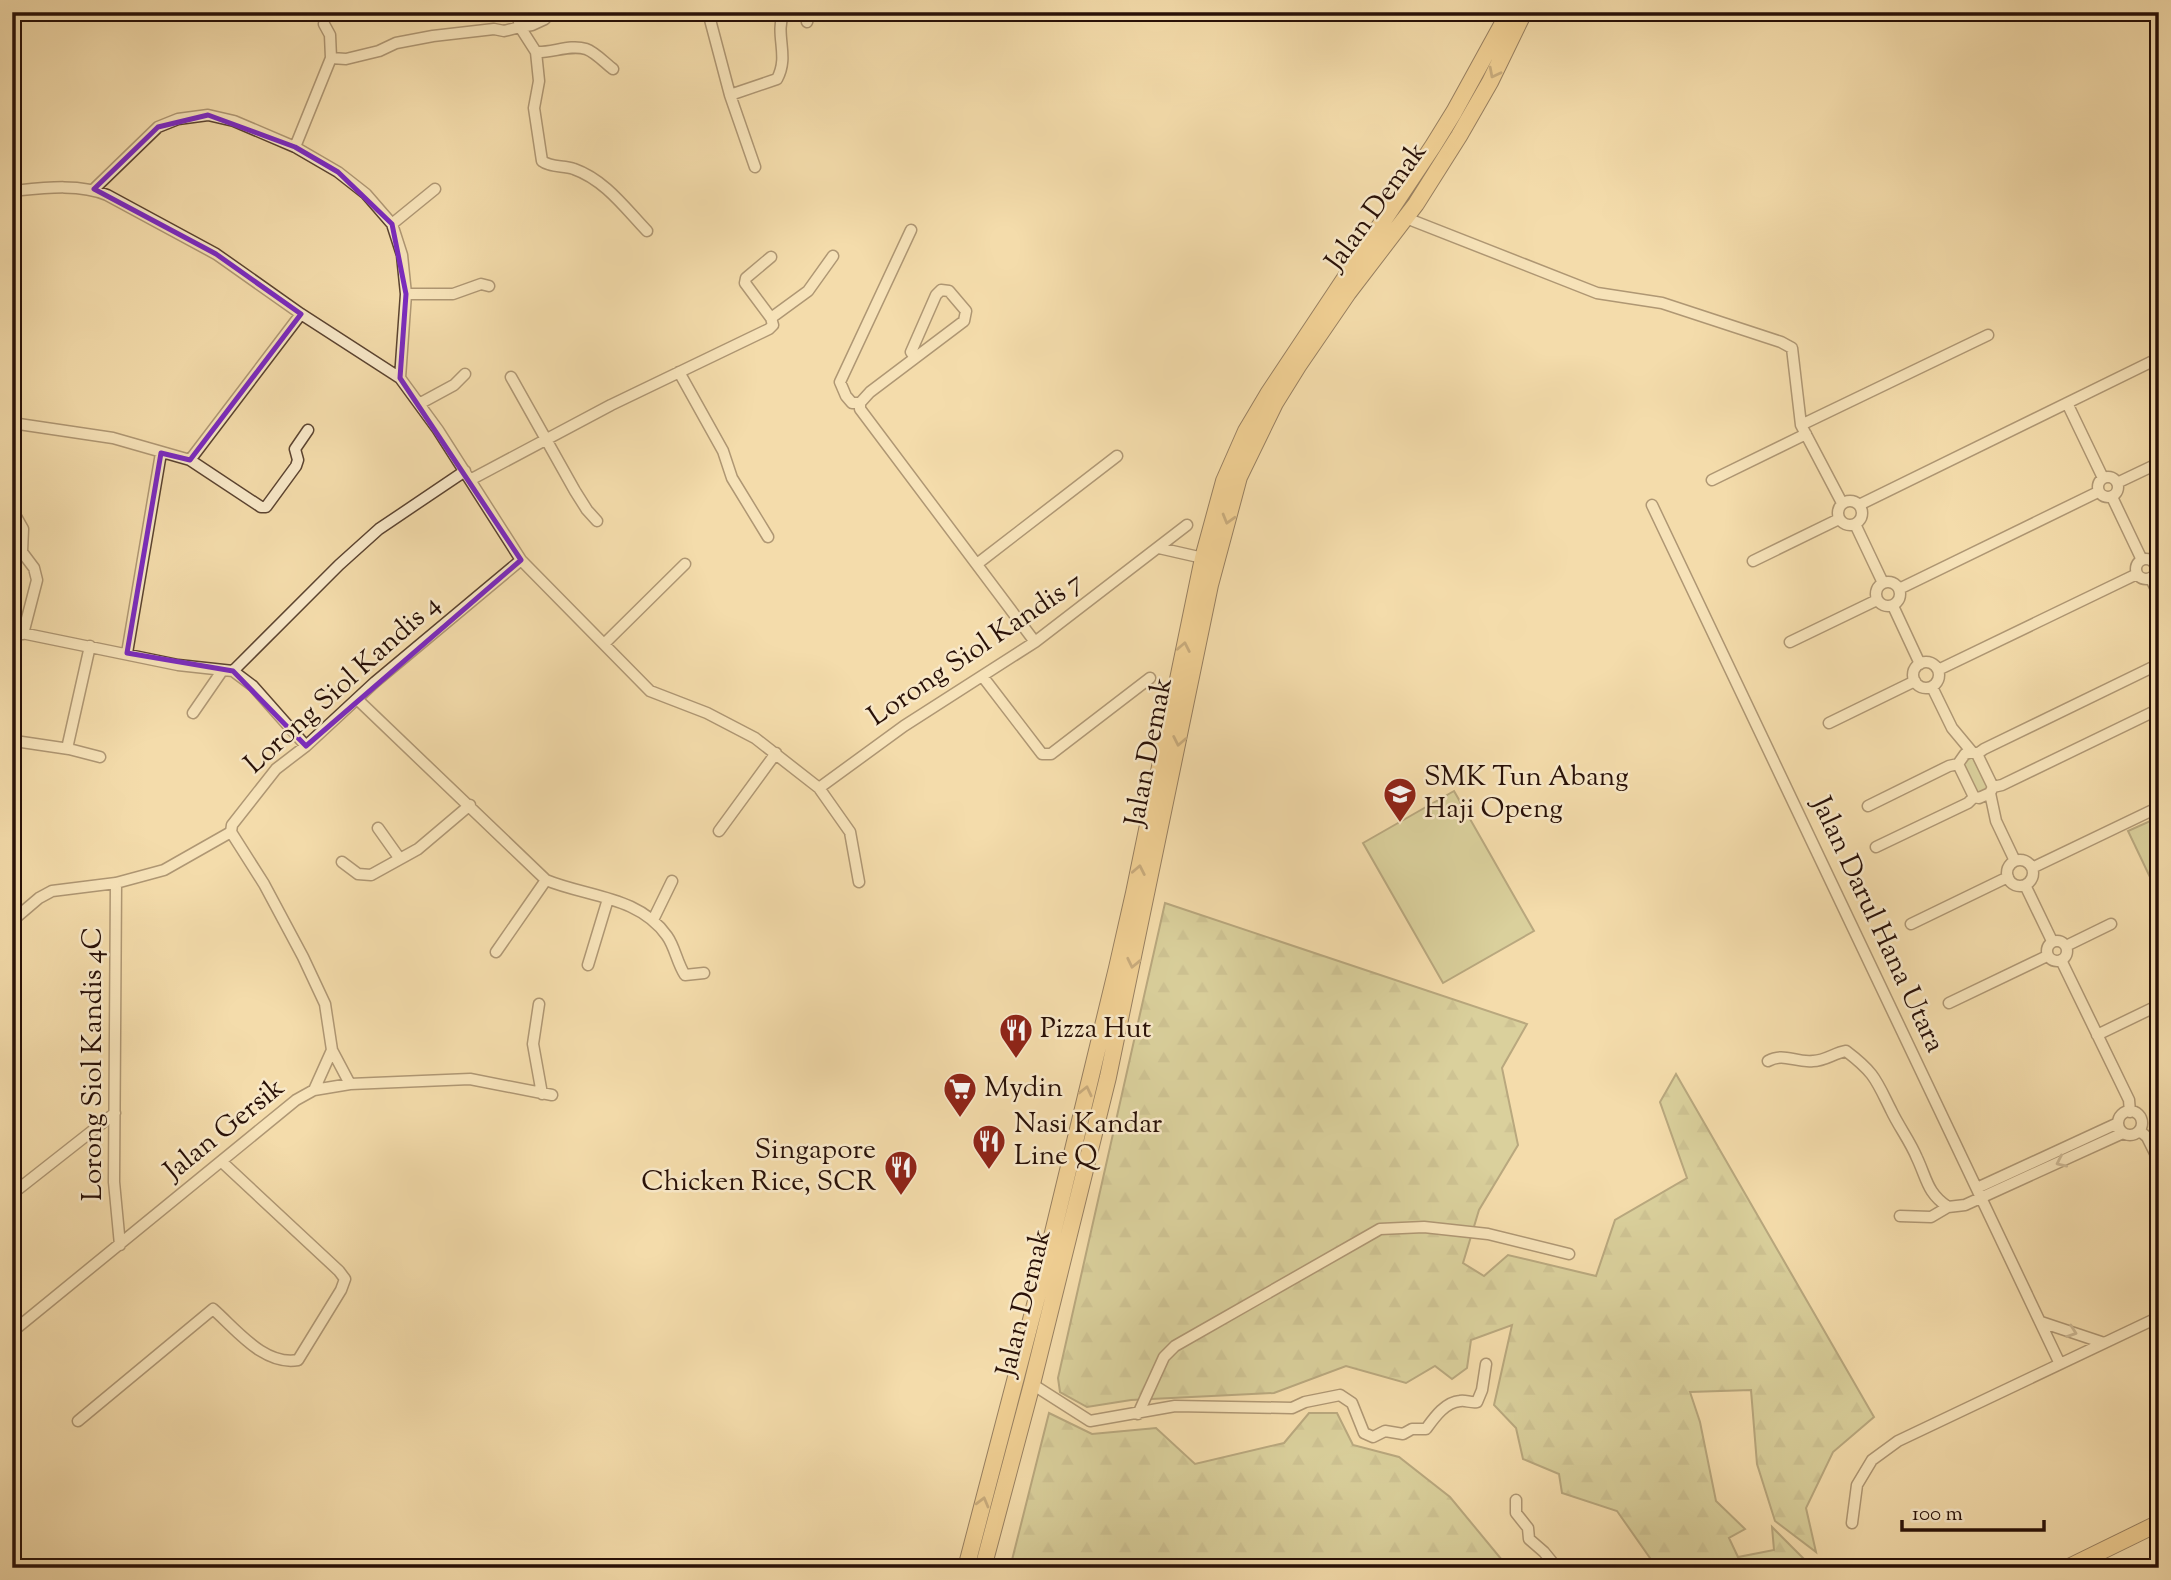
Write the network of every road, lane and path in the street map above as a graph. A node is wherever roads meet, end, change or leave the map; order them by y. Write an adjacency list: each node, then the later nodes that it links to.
1 (517, 12): 8 (street)
2 (547, 12): 8 (street)
3 (708, 12): 12 (street)
4 (783, 12): 12 (street)
5 (1509, 12): 62 (highway, Jalan Demak)
6 (1524, 12): 18 (highway, Jalan Demak, one-way to 18)
7 (324, 24): 10 (street)
8 (520, 27): 9 (street); 10 (street)
9 (536, 52): 11 (street); 21 (street)
10 (331, 58): 13 (street)
11 (613, 69)
12 (730, 95): 14 (street)
13 (295, 147): 15 (street); 19 (street)
14 (755, 167)
15 (94, 189): 17 (street); 26 (street)
16 (435, 189): 19 (street)
17 (12, 191)
18 (1406, 218): 39 (street); 159 (highway, Jalan Demak, one-way to 159)
19 (392, 224): 25 (street)
20 (911, 230): 36 (street)
21 (646, 231)
22 (833, 256): 27 (street)
23 (771, 257): 27 (street)
24 (489, 286): 25 (street)
25 (406, 295): 34 (street)
26 (301, 314): 34 (street); 44 (street)
27 (771, 318): 31 (street)
28 (1988, 335): 39 (street)
29 (915, 358): 29 (street); 36 (street)
30 (2159, 358): 35 (street)
31 (679, 372): 41 (street); 60 (street)
32 (465, 374): 37 (street)
33 (511, 377): 41 (street)
34 (400, 378): 37 (street)
35 (2067, 402): 47 (street); 55 (street)
36 (860, 403): 67 (street)
37 (419, 404): 46 (street)
38 (12, 423): 42 (street)
39 (1804, 429): 48 (street); 53 (street)
40 (308, 430): 44 (street)
41 (546, 440): 46 (street); 57 (street)
42 (161, 453): 44 (street); 81 (street)
43 (1117, 456): 67 (street)
44 (190, 460)
45 (2159, 463): 49 (street)
46 (468, 475): 63 (street); 85 (street)
47 (2103, 478): 49 (street); 51 (street)
48 (1712, 480)
49 (2117, 483): 52 (street)
50 (12, 487): 76 (street)
51 (2098, 492): 52 (street); 72 (street)
52 (2112, 497): 64 (street)
53 (1842, 503): 55 (street); 56 (street)
54 (1652, 505): 147 (street, Jalan Darul Hana Utara)
55 (1859, 505): 58 (street)
56 (1839, 519): 58 (street); 65 (street)
57 (597, 521)
58 (1855, 524): 71 (street)
59 (1187, 525): 61 (street, Lorong Siol Kandis 7)
60 (768, 537)
61 (1159, 548): 62 (street); 77 (street, Lorong Siol Kandis 7)
62 (1203, 558): 165 (highway, Jalan Demak, one-way to 62)
63 (521, 560): 79 (street); 90 (street, Lorong Siol Kandis 4)
64 (2142, 560): 68 (street); 69 (street)
65 (1753, 561)
66 (685, 564): 79 (street)
67 (977, 564): 77 (street)
68 (2157, 564): 70 (street)
69 (2137, 574): 70 (street); 84 (street)
70 (2151, 579): 73 (street)
71 (1883, 583): 72 (street); 74 (street)
72 (1899, 589): 75 (street)
73 (2159, 595)
74 (1877, 600): 75 (street); 78 (street)
75 (1893, 606): 82 (street)
76 (18, 632): 80 (street)
77 (1035, 642): 86 (street, Lorong Siol Kandis 7)
78 (1790, 642)
79 (604, 644): 98 (street)
80 (90, 646): 81 (street); 97 (street)
81 (127, 653): 85 (street)
82 (1920, 664): 84 (street); 88 (street)
83 (2159, 664): 99 (street)
84 (1938, 670): 89 (street)
85 (228, 671): 92 (street); 96 (street)
86 (983, 677): 87 (street); 102 (street, Lorong Siol Kandis 7)
87 (1150, 678)
88 (1915, 681): 89 (street); 93 (street)
89 (1932, 687): 94 (street)
90 (357, 699): 96 (street, Lorong Siol Kandis 4); 104 (street)
91 (2159, 709): 103 (street)
92 (193, 713)
93 (1829, 723)
94 (1952, 728): 99 (street); 101 (street)
95 (15, 741): 97 (street)
96 (306, 746): 109 (street, Lorong Siol Kandis 4)
97 (69, 749): 100 (street)
98 (776, 753): 102 (street); 108 (street)
99 (1975, 753): 101 (street); 103 (street)
100 (100, 757)
101 (1959, 761): 103 (street); 105 (street)
102 (818, 788): 118 (street)
103 (1984, 794): 110 (street); 112 (street)
104 (470, 806): 111 (street); 116 (street)
105 (1868, 806)
106 (2159, 807): 114 (street)
107 (378, 828): 111 (street)
108 (719, 831)
109 (231, 832): 119 (street, Lorong Siol Kandis 4); 137 (street)
110 (1876, 847)
111 (400, 859): 113 (street)
112 (2015, 861): 114 (street); 115 (street)
113 (342, 862)
114 (2032, 868): 120 (street)
115 (2008, 877): 120 (street); 124 (street)
116 (546, 880): 121 (street); 128 (street)
117 (672, 881): 122 (street)
118 (859, 882)
119 (116, 883): 123 (street, Lorong Siol Kandis 4); 142 (street, Lorong Siol Kandis 4C)
120 (2025, 885): 126 (street)
121 (608, 899): 122 (street); 131 (street)
122 (653, 920): 132 (street)
123 (12, 921)
124 (1911, 924)
125 (2111, 924): 127 (street)
126 (2052, 941): 127 (street); 129 (street)
127 (2066, 946): 130 (street)
128 (496, 951)
129 (2047, 956): 130 (street); 133 (street)
130 (2061, 960): 136 (street)
131 (588, 965)
132 (704, 973)
133 (1949, 1003)
134 (539, 1004): 139 (street, Jalan Gersik)
135 (2159, 1005): 136 (street)
136 (2097, 1035): 141 (street)
137 (332, 1050): 139 (street); 140 (street)
138 (1768, 1061): 149 (street)
139 (350, 1084): 140 (street, Jalan Gersik)
140 (314, 1090): 146 (street, Jalan Gersik)
141 (2130, 1112): 143 (street); 144 (street)
142 (115, 1113): 148 (street); 151 (street, Lorong Siol Kandis 4C)
143 (2121, 1128): 144 (street); 147 (street)
144 (2140, 1131): 145 (street)
145 (2159, 1161)
146 (222, 1162): 151 (street, Jalan Gersik); 161 (street)
147 (1980, 1193): 149 (street); 154 (street, Jalan Darul Hana Utara)
148 (12, 1194)
149 (1948, 1207): 150 (street)
150 (1900, 1216)
151 (120, 1245): 155 (street, Jalan Gersik)
152 (1569, 1254): 160 (street)
153 (2159, 1317): 156 (street)
154 (2041, 1322): 156 (street, one-way to 156); 158 (street, Jalan Darul Hana Utara)
155 (12, 1332)
156 (2104, 1343): 158 (street)
157 (1486, 1364): 160 (street)
158 (2060, 1364): 163 (street)
159 (1032, 1384): 160 (street); 166 (highway, Jalan Demak)
160 (1138, 1413)
161 (78, 1422)
162 (1516, 1500): 167 (street)
163 (1852, 1523)
164 (2159, 1523): 168 (highway)
165 (966, 1568)
166 (983, 1568)
167 (1557, 1568)
168 (2067, 1568)

